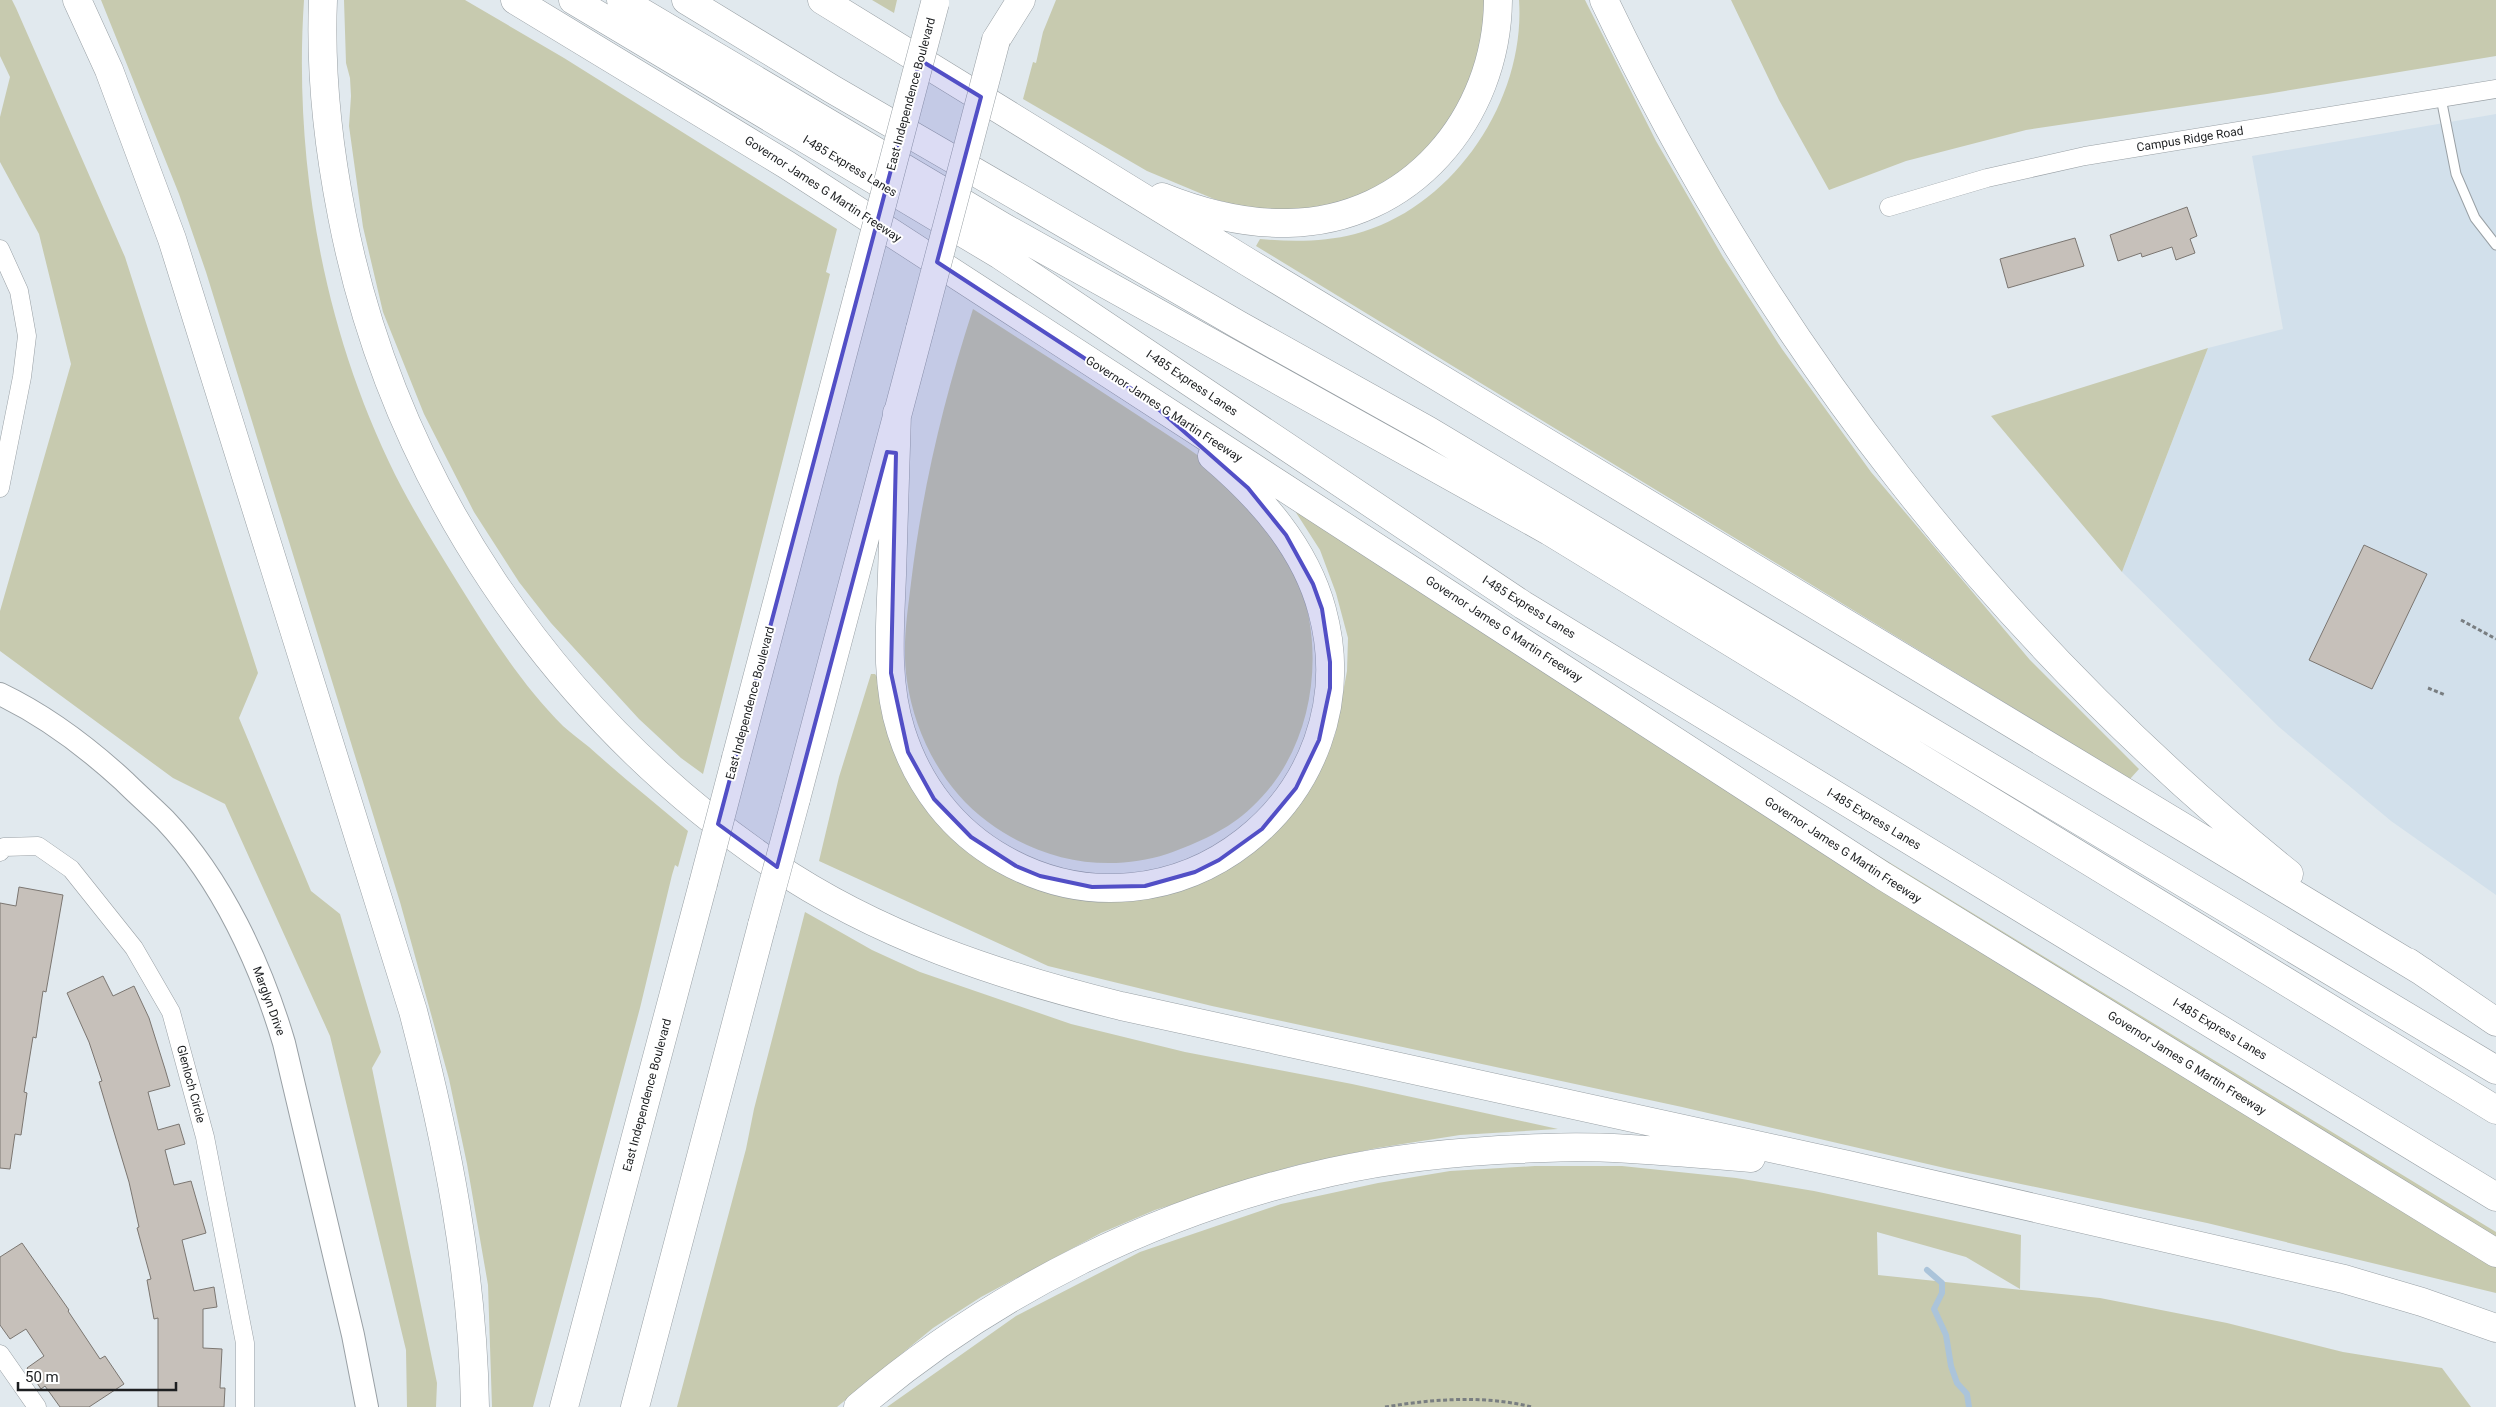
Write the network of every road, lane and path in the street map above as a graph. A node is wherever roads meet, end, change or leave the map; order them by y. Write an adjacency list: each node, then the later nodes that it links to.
1 (78, 0): 41 (highway)
2 (323, 0): 33 (highway)
3 (515, 0): 20 (highway, Governor James G Martin Freeway)
4 (573, 0): 34 (highway, I-485 Express Lanes)
5 (621, 0): 32 (highway, I-485 Express Lanes)
6 (686, 0): 31 (highway)
7 (822, 0): 16 (highway)
8 (1007, 0): 13 (highway)
9 (1021, 0): 13 (highway)
10 (1498, 0): 16 (highway)
11 (1604, 0): 29 (highway)
12 (936, 2): 42 (highway, East Independence Boulevard, bridge)
13 (996, 40): 21 (highway, bridge)
14 (2496, 89): 15 (street, Campus Ridge Road)
15 (2441, 98): 17 (street, Campus Ridge Road); 18 (lane)
16 (1110, 176): 29 (highway)
17 (1889, 208)
18 (2496, 244)
19 (0, 249): 22 (street)
20 (1147, 399): 21 (highway); 35 (highway, Governor James G Martin Freeway)
21 (897, 413): 43 (highway, bridge)
22 (0, 488)
23 (2461, 620): 24 (path)
24 (2496, 639)
25 (2428, 688): 27 (path)
26 (0, 694): 40 (street, Marglyn Drive)
27 (2445, 695)
28 (0, 852): 39 (street, Glenloch Circle)
29 (2423, 972): 30 (highway)
30 (2496, 1022)
31 (2496, 1070)
32 (2496, 1110)
33 (1848, 1165): 36 (highway); 44 (highway)
34 (2496, 1197)
35 (2496, 1252)
36 (2496, 1328)
37 (0, 1354): 38 (street)
38 (37, 1407)
39 (245, 1407)
40 (367, 1407)
41 (474, 1407)
42 (564, 1407)
43 (635, 1407)
44 (858, 1407)
45 (1385, 1407): 46 (path)
46 (1532, 1407)

